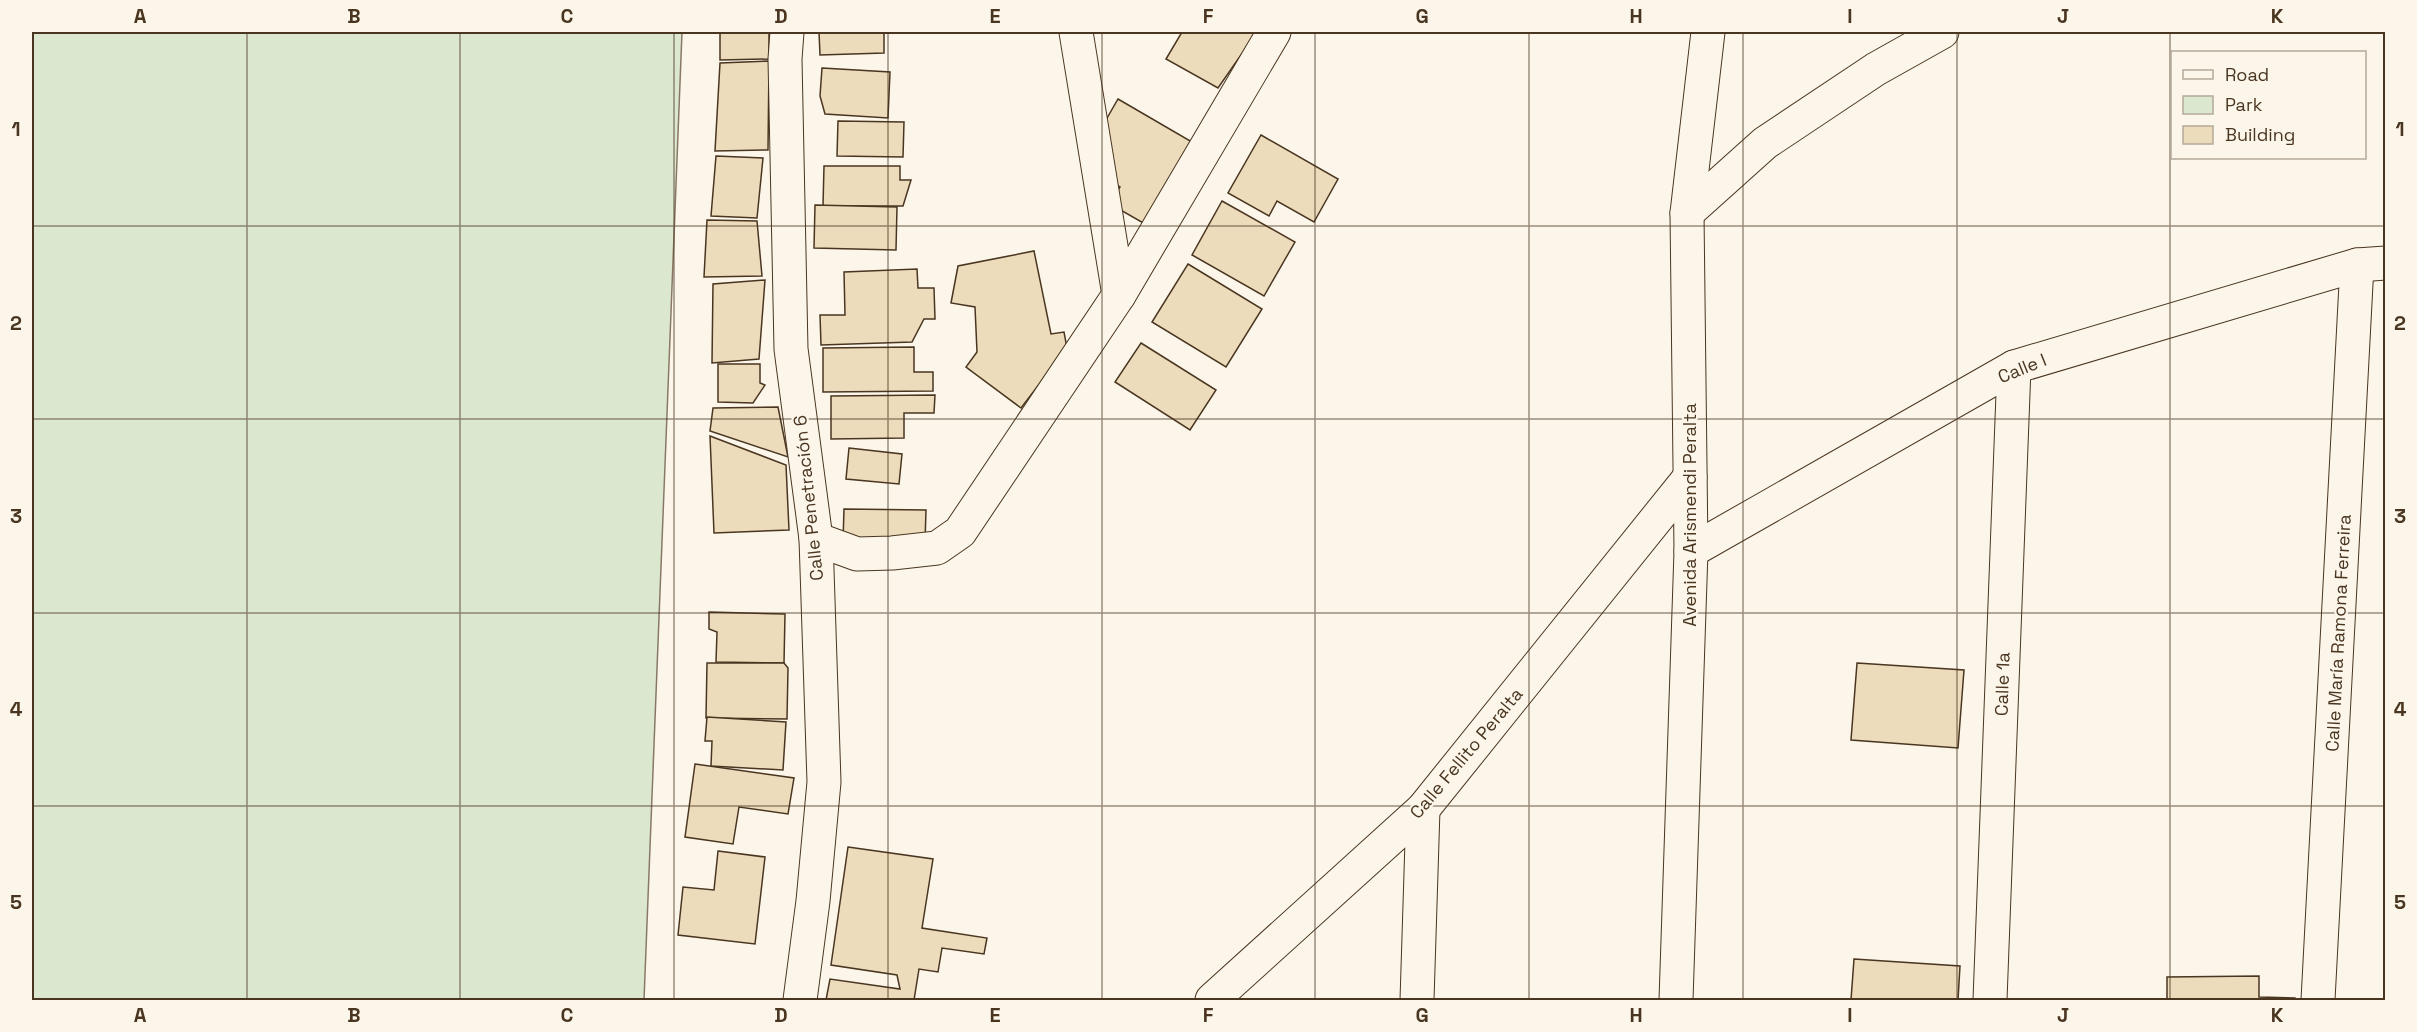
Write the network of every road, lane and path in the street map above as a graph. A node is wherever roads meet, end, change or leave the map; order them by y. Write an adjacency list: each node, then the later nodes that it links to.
1 (787, 32): 11 (street, Calle Penetración 6)
2 (1076, 32): 8 (street)
3 (1274, 32): 8 (street)
4 (1708, 32): 6 (street, Avenida Arismendi Peralta)
5 (1942, 32): 6 (street)
6 (1687, 213): 10 (street, Avenida Arismendi Peralta)
7 (2371, 264): 9 (street, Calle I); 19 (street, Calle María Ramona Ferreira)
8 (1119, 295): 11 (street)
9 (2014, 367): 12 (street, Calle I); 18 (street, Calle 1a)
10 (1690, 477): 12 (street, Avenida Arismendi Peralta); 13 (street, Calle Fellito Peralta)
11 (816, 539): 14 (street, Calle Penetración 6)
12 (1691, 551): 17 (street, Avenida Arismendi Peralta)
13 (1423, 809): 15 (street, Calle Fellito Peralta); 16 (street)
14 (800, 1000)
15 (1212, 1000)
16 (1417, 1000)
17 (1676, 1000)
18 (1990, 1000)
19 (2318, 1000)

